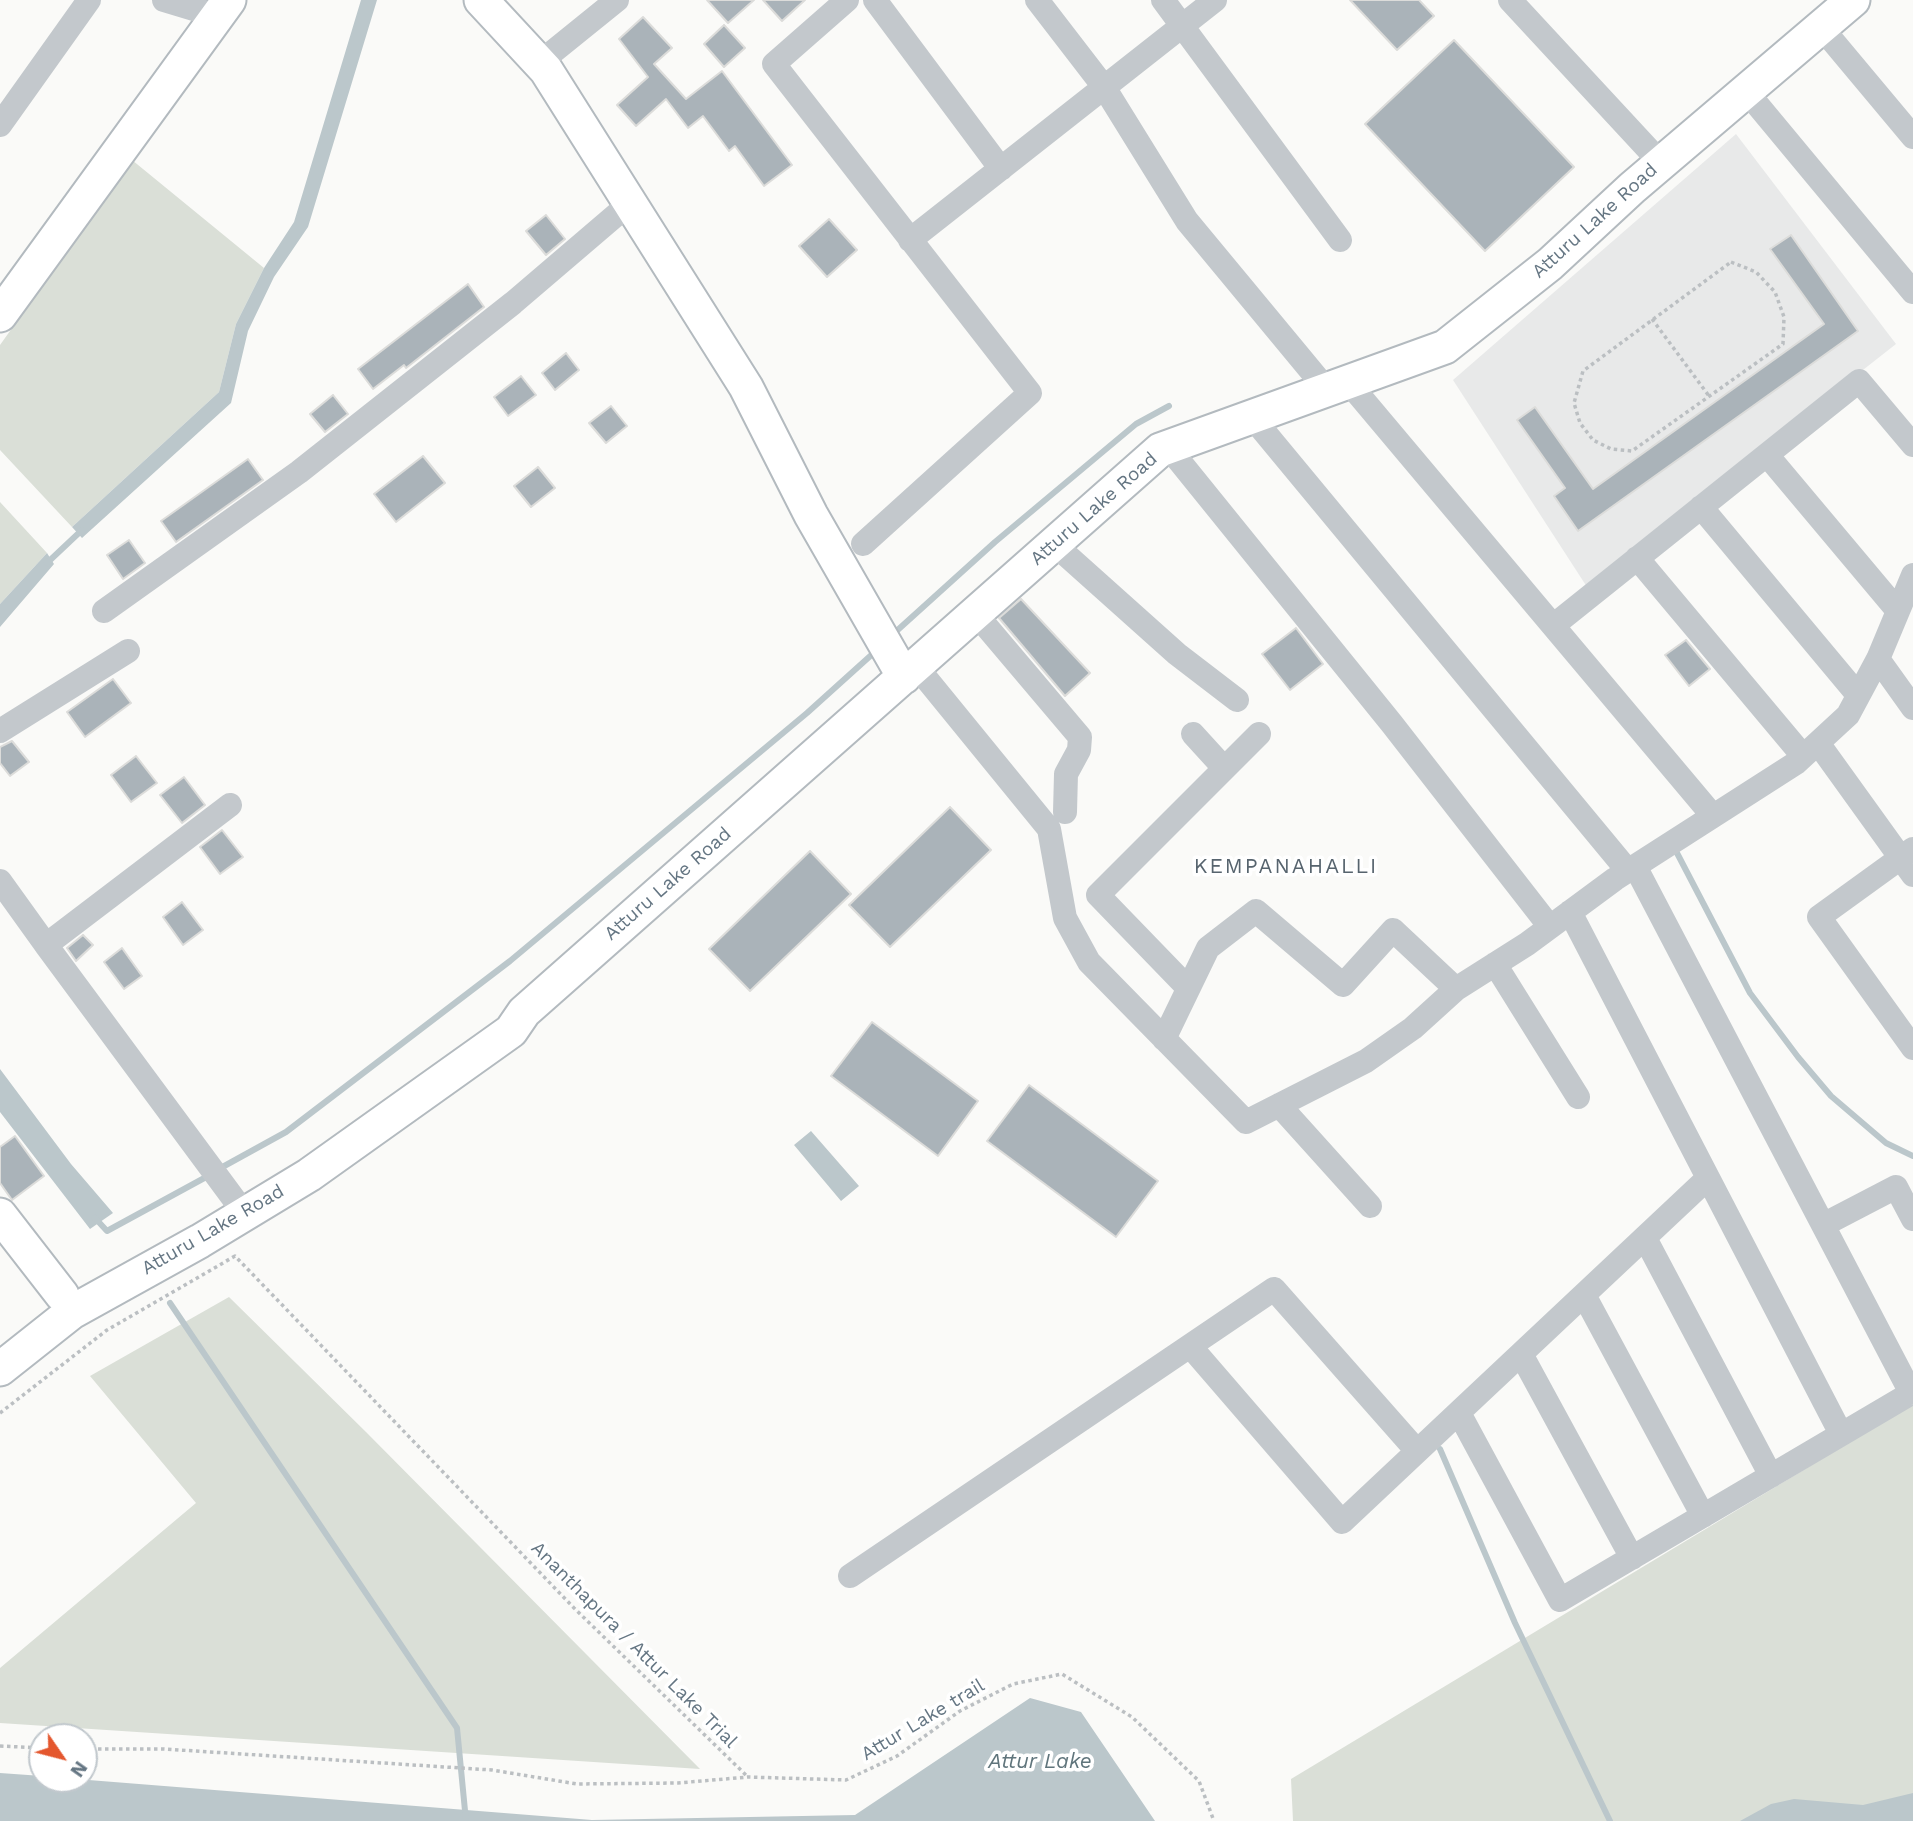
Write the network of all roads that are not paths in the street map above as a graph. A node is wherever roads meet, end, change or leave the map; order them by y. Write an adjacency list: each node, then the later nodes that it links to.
1 (89, 0): 18 (street)
2 (164, 0): 12 (street)
3 (481, 0): 15 (street)
4 (617, 0): 15 (street)
5 (847, 0): 23 (street)
6 (876, 0): 21 (street)
7 (1037, 0): 16 (street)
8 (1163, 0): 13 (street)
9 (1215, 0): 13 (street)
10 (1510, 0): 20 (street)
11 (1853, 0): 14 (street, Atturu Lake Road)
12 (223, 8): 26 (street)
13 (1182, 26): 16 (street); 24 (street)
14 (1821, 27): 17 (street, Atturu Lake Road); 19 (street)
15 (539, 63): 22 (street)
16 (1104, 88): 21 (street); 27 (street)
17 (1745, 91): 20 (street, Atturu Lake Road); 25 (street)
18 (0, 125)
19 (1913, 137)
20 (1661, 163): 27 (street, Atturu Lake Road)
21 (1001, 169): 23 (street)
22 (630, 204): 37 (street); 43 (street)
23 (910, 240): 33 (street)
24 (1340, 240)
25 (1913, 292)
26 (0, 315)
27 (1338, 386): 28 (street, Atturu Lake Road); 40 (street)
28 (1252, 417): 30 (street, Atturu Lake Road); 56 (street)
29 (1913, 445): 31 (street)
30 (1168, 447): 34 (street, Atturu Lake Road); 61 (street)
31 (1767, 455): 32 (street); 38 (street)
32 (1701, 507): 35 (street); 44 (street)
33 (863, 544)
34 (1054, 544): 43 (street, Atturu Lake Road); 45 (street)
35 (1637, 558): 40 (street); 50 (street)
36 (1913, 575): 38 (street)
37 (104, 611)
38 (1898, 611): 42 (street)
39 (981, 620): 53 (street)
40 (1554, 625): 54 (street)
41 (128, 650): 47 (street)
42 (1878, 659): 44 (street); 46 (street)
43 (910, 671): 60 (street); 71 (street, Atturu Lake Road)
44 (1858, 695): 50 (street)
45 (1237, 700)
46 (1913, 708)
47 (0, 731)
48 (1193, 734): 51 (street)
49 (1259, 734): 51 (street)
50 (1811, 749): 54 (street); 55 (street)
51 (1224, 768): 58 (street)
52 (230, 805): 62 (street)
53 (1065, 812)
54 (1713, 816): 56 (street)
55 (1909, 861): 67 (street)
56 (1631, 868): 59 (street); 75 (street)
57 (0, 880): 62 (street)
58 (1098, 895): 60 (street); 64 (street)
59 (1570, 912): 61 (street); 70 (street)
60 (1065, 918): 66 (street)
61 (1550, 927): 63 (street)
62 (46, 945): 71 (street)
63 (1495, 964): 65 (street); 68 (street)
64 (1188, 988): 65 (street); 66 (street)
65 (1456, 989): 69 (street)
66 (1164, 1039): 69 (street)
67 (1913, 1048)
68 (1578, 1097)
69 (1279, 1105): 72 (street)
70 (1708, 1178): 76 (street); 85 (street)
71 (239, 1205): 77 (street, Atturu Lake Road); 82 (street, Atturu Lake Road)
72 (1370, 1206)
73 (0, 1215): 77 (street)
74 (1913, 1219): 75 (street)
75 (1823, 1225): 83 (street)
76 (1645, 1238): 78 (street); 87 (street)
77 (62, 1295): 79 (street, Atturu Lake Road)
78 (1584, 1295): 81 (street); 88 (street)
79 (0, 1340)
80 (1190, 1346): 86 (street); 86 (street); 90 (street)
81 (1521, 1354): 84 (street); 89 (street)
82 (0, 1369)
83 (1912, 1392): 85 (street)
84 (1459, 1413): 86 (street); 89 (street)
85 (1841, 1434): 87 (street)
86 (1417, 1451)
87 (1771, 1476): 88 (street)
88 (1703, 1516): 89 (street)
89 (1632, 1558)
90 (850, 1576)

